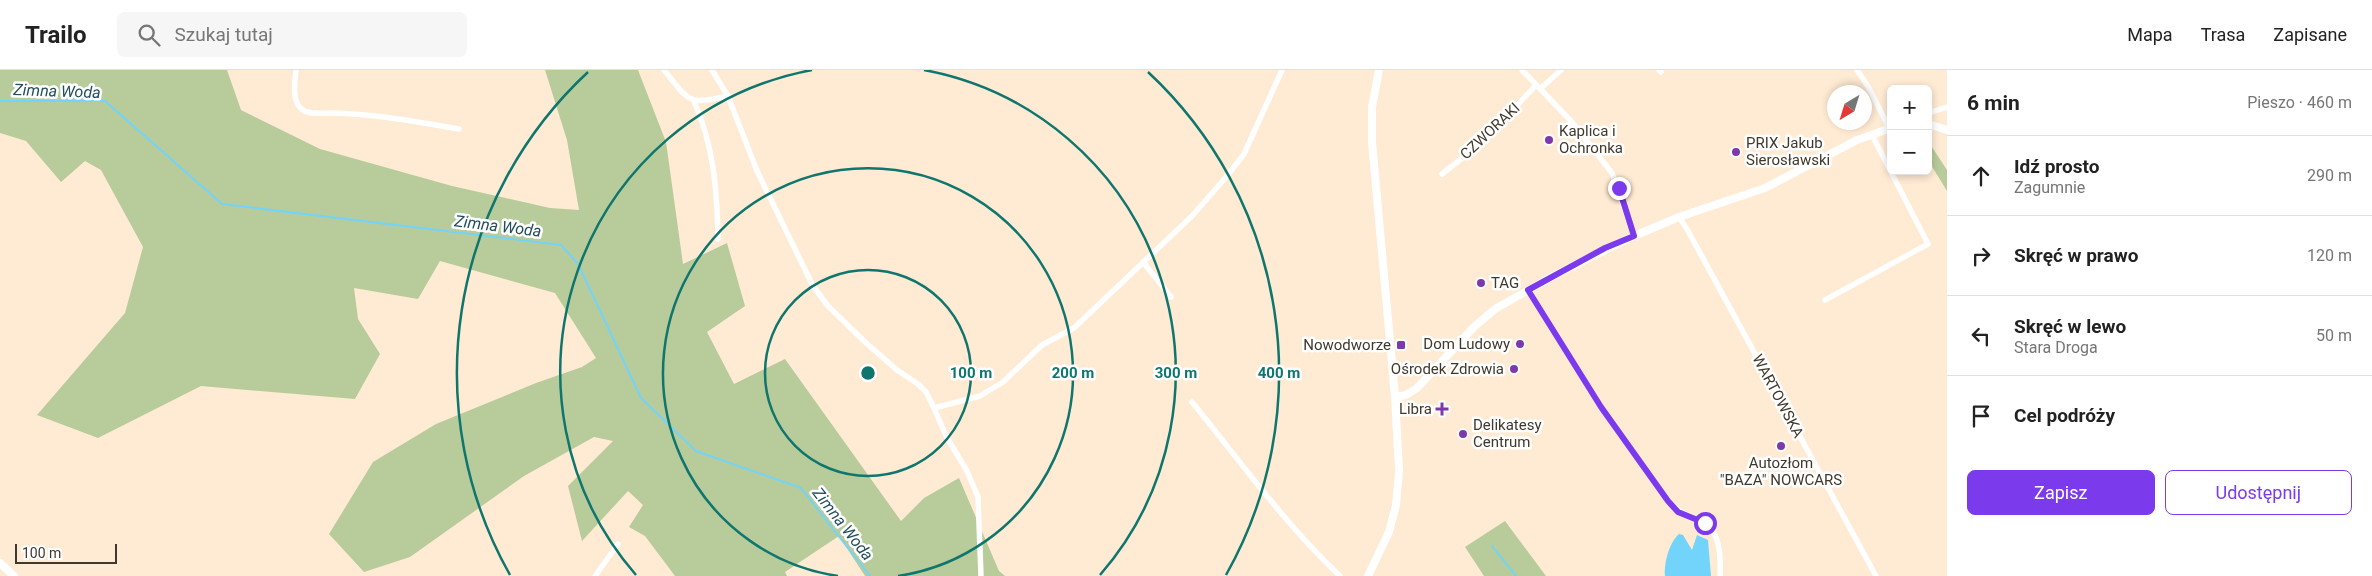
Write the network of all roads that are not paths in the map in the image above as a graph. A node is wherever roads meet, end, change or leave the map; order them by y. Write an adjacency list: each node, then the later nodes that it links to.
1 (296, 70): 16 (street)
2 (664, 70): 11 (street)
3 (712, 70): 10 (street)
4 (1282, 70): 24 (street)
5 (1379, 70): 28 (street)
6 (1522, 70): 9 (street)
7 (1561, 70): 9 (street, CZWORAKI)
8 (1857, 70): 14 (street)
9 (1538, 87): 20 (street, CZWORAKI); 22 (street)
10 (728, 96): 11 (street); 30 (street)
11 (694, 101): 23 (street)
12 (1947, 107): 13 (street)
13 (1932, 112)
14 (1887, 122)
15 (1932, 125): 18 (street)
16 (459, 128)
17 (1887, 129): 19 (street)
18 (1947, 130)
19 (1872, 135): 21 (street); 27 (street)
20 (1442, 174)
21 (1679, 217): 22 (street); 39 (street, WARTOWSKA)
22 (1634, 236): 25 (street)
23 (718, 239)
24 (1143, 262): 26 (street); 30 (street)
25 (1528, 290): 28 (street); 38 (street)
26 (1171, 297)
27 (1825, 300)
28 (1395, 397): 37 (street)
29 (1192, 402): 36 (street)
30 (934, 408): 35 (street)
31 (618, 544): 34 (street)
32 (0, 563): 33 (street)
33 (14, 576)
34 (595, 576)
35 (981, 576)
36 (1340, 576)
37 (1368, 576)
38 (1720, 576)
39 (1876, 576)

